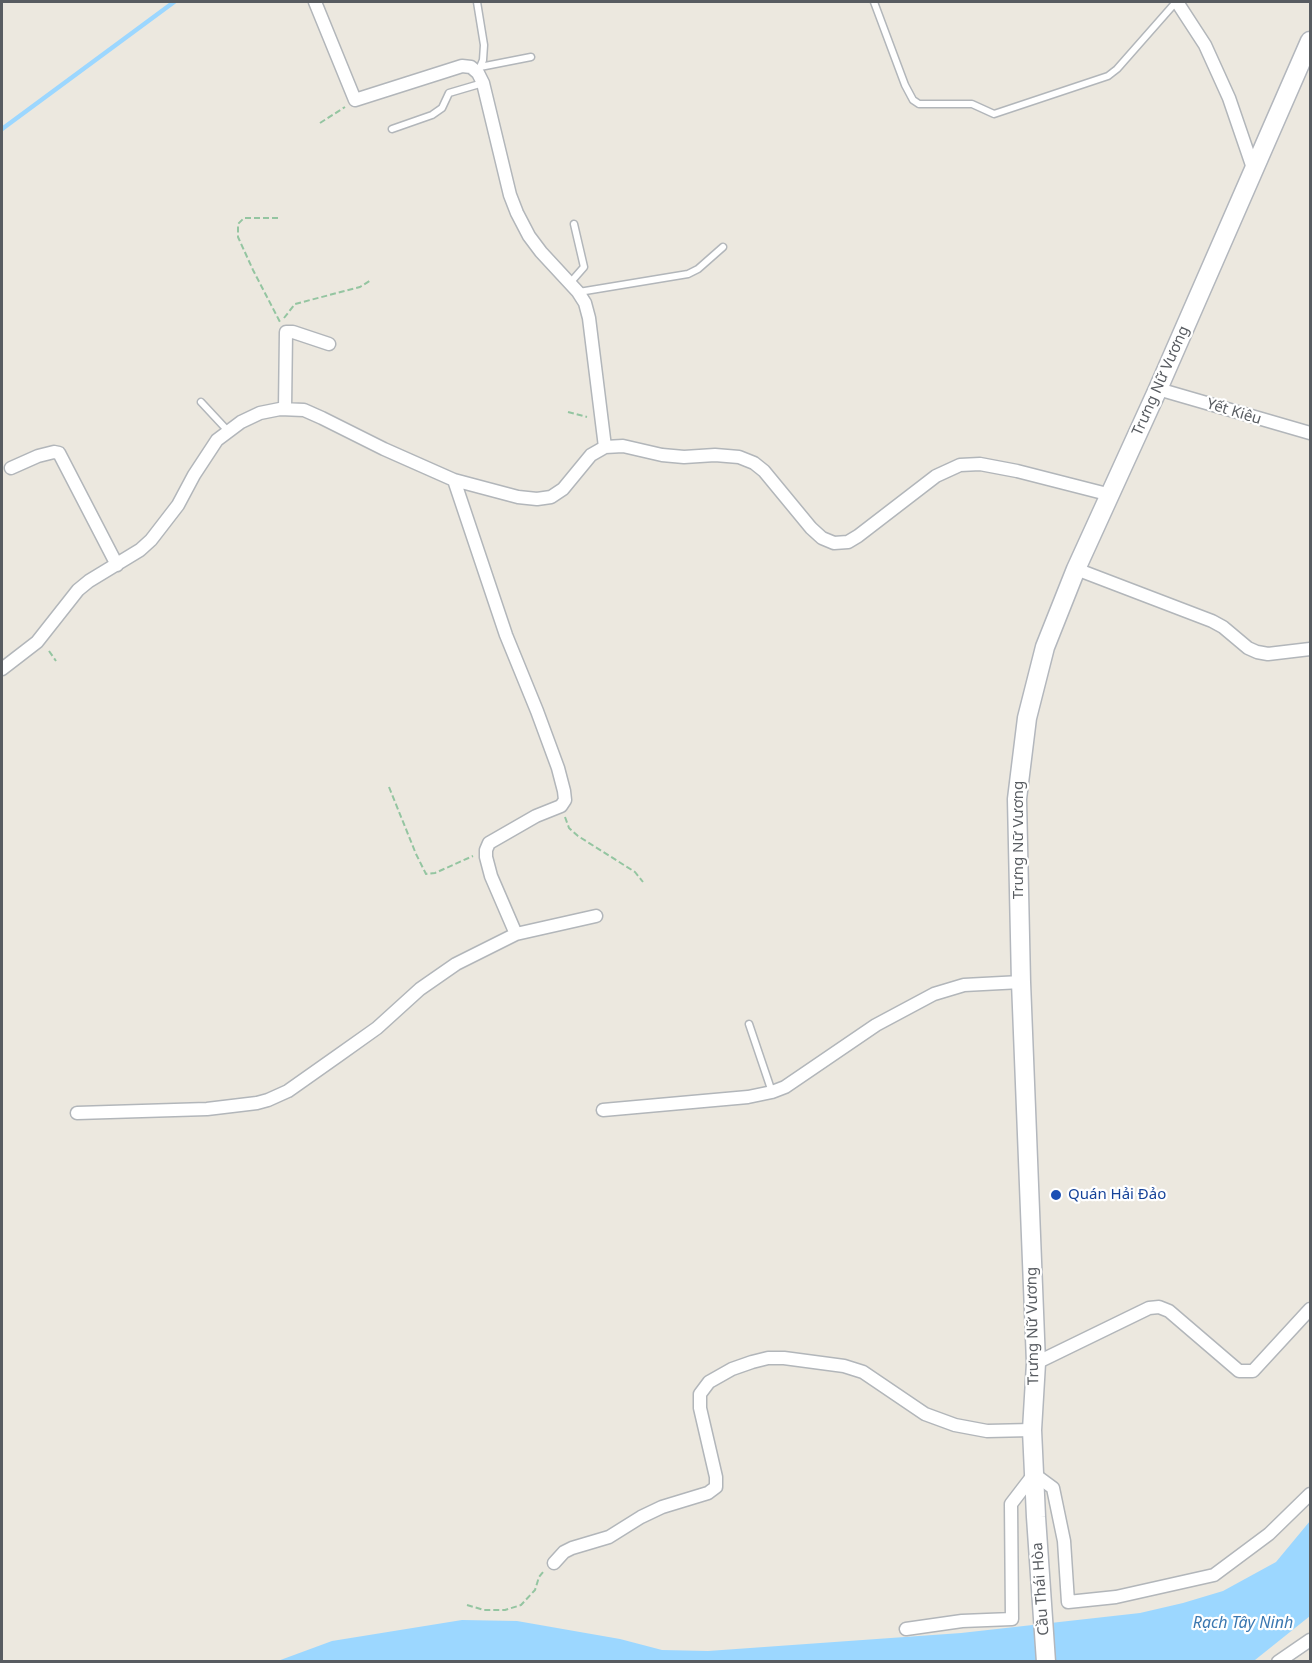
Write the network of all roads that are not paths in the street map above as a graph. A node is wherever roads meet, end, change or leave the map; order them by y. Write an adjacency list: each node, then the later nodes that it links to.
1 (315, 2): 7 (street)
2 (477, 2): 7 (lane)
3 (874, 2): 4 (lane)
4 (1176, 2): 9 (street)
5 (1311, 41): 9 (main road, Trưng Nữ Vương)
6 (531, 57): 7 (lane)
7 (480, 74): 8 (lane); 12 (street)
8 (392, 129)
9 (1254, 171): 14 (main road, Trưng Nữ Vương)
10 (574, 224): 12 (lane)
11 (723, 247): 12 (lane)
12 (574, 288): 19 (street)
13 (329, 344): 16 (street)
14 (1158, 389): 18 (street, Yết Kiêu); 22 (main road, Trưng Nữ Vương)
15 (201, 402): 17 (lane)
16 (285, 409): 17 (street); 21 (street)
17 (228, 431): 23 (street)
18 (1311, 433)
19 (605, 447): 21 (street); 22 (street)
20 (11, 468): 23 (street)
21 (454, 480): 28 (street)
22 (1110, 495): 24 (main road, Trưng Nữ Vương)
23 (117, 565): 26 (street)
24 (1076, 569): 25 (street); 29 (main road, Trưng Nữ Vương)
25 (1311, 649)
26 (2, 669)
27 (596, 916): 28 (street)
28 (516, 934): 33 (street)
29 (1021, 982): 31 (street); 35 (main road, Trưng Nữ Vương)
30 (749, 1024): 31 (lane)
31 (772, 1092): 32 (street)
32 (603, 1110)
33 (77, 1113)
34 (1311, 1309): 35 (street)
35 (1036, 1363): 36 (main road, Trưng Nữ Vương)
36 (1032, 1430): 37 (main road, Trưng Nữ Vương); 40 (street)
37 (1034, 1474): 38 (street); 39 (main road, Trưng Nữ Vương); 41 (street)
38 (1311, 1494)
39 (1036, 1517): 43 (main road, Cầu Thái Hòa)
40 (554, 1563)
41 (906, 1629)
42 (1311, 1640): 44 (street)
43 (1046, 1662)
44 (1278, 1662)

